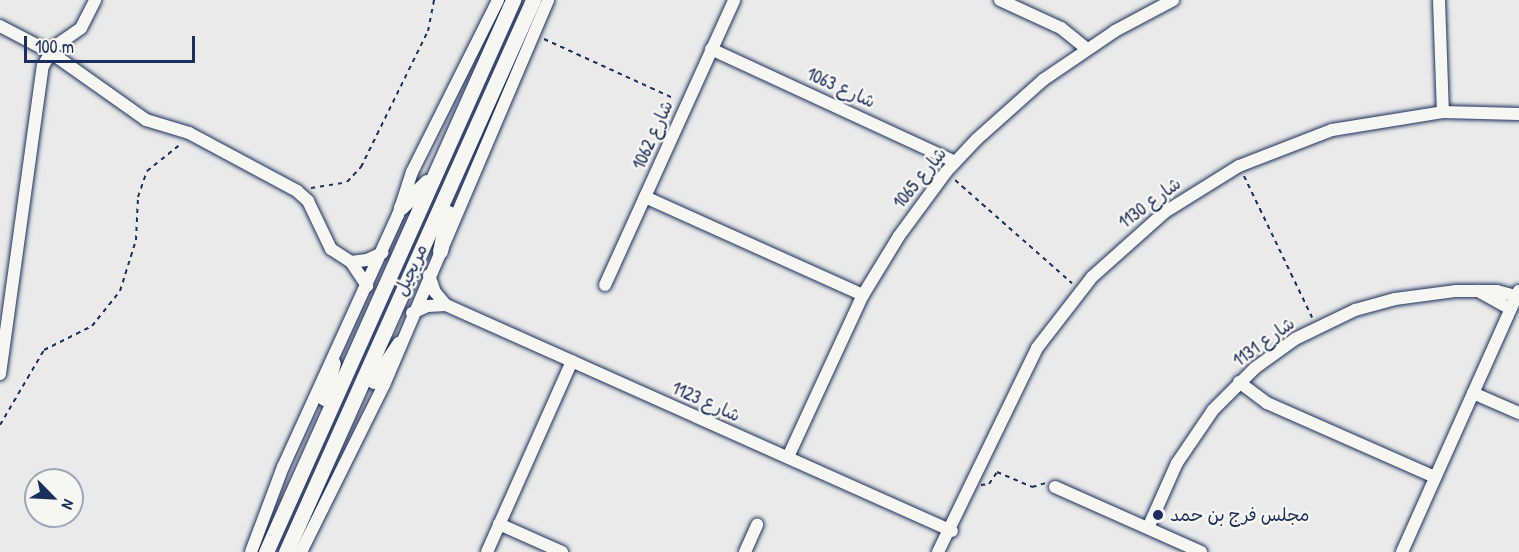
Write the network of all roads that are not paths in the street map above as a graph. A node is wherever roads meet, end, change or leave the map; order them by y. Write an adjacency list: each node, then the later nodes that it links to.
1 (95, 0): 13 (street)
2 (498, 0): 20 (street)
3 (513, 0): 18 (main road, مريجيل)
4 (533, 0): 16 (main road, مريجيل)
5 (548, 0): 21 (street, مريجيل)
6 (734, 0): 11 (street, شارع 1062)
7 (1000, 0): 12 (street)
8 (1173, 0): 12 (street, شارع 1065)
9 (1439, 0): 14 (street)
10 (0, 26): 13 (street)
11 (711, 49): 17 (street, شارع 1063); 19 (street, شارع 1062)
12 (1087, 49): 17 (street, شارع 1065)
13 (50, 52): 23 (street); 36 (street)
14 (1443, 112): 15 (street, شارع 1130); 48 (street, شارع 1130)
15 (1519, 114)
16 (467, 152): 21 (main road); 42 (main road, مريجيل)
17 (955, 162): 29 (street, شارع 1065)
18 (431, 178): 20 (main road); 44 (main road, مريجيل)
19 (645, 197): 25 (street, شارع 1062); 29 (street)
20 (401, 207): 22 (street)
21 (440, 251): 24 (street, مريجيل)
22 (381, 253): 23 (street); 26 (street)
23 (351, 262): 26 (street)
24 (429, 275): 30 (street); 32 (street, مريجيل)
25 (606, 285)
26 (367, 286): 35 (street)
27 (1477, 291): 28 (street, شارع 1131); 31 (street); 37 (street, شارع 1131)
28 (1518, 293): 31 (street)
29 (863, 295): 40 (street, شارع 1065)
30 (446, 305): 32 (street); 34 (street, شارع 1123)
31 (1510, 309): 38 (street)
32 (412, 313): 33 (street, مريجيل)
33 (399, 344): 42 (main road); 52 (street, مريجيل)
34 (572, 361): 40 (street, شارع 1123); 45 (street)
35 (333, 363): 44 (main road); 49 (street)
36 (0, 374)
37 (1239, 382): 41 (street); 47 (street, شارع 1131)
38 (1473, 393): 39 (street); 41 (street)
39 (1519, 413)
40 (788, 458): 48 (street, شارع 1123)
41 (1435, 477): 59 (street)
42 (318, 480): 51 (main road, مريجيل)
43 (1055, 487): 47 (street)
44 (278, 524): 50 (main road, مريجيل)
45 (500, 524): 53 (street); 54 (street)
46 (757, 525): 55 (street)
47 (1148, 528): 58 (street)
48 (952, 531): 56 (street, شارع 1130); 57 (street, شارع 1130)
49 (251, 552)
50 (266, 552)
51 (286, 552)
52 (301, 552)
53 (487, 552)
54 (562, 552)
55 (745, 552)
56 (938, 552)
57 (947, 552)
58 (1200, 552)
59 (1402, 552)

